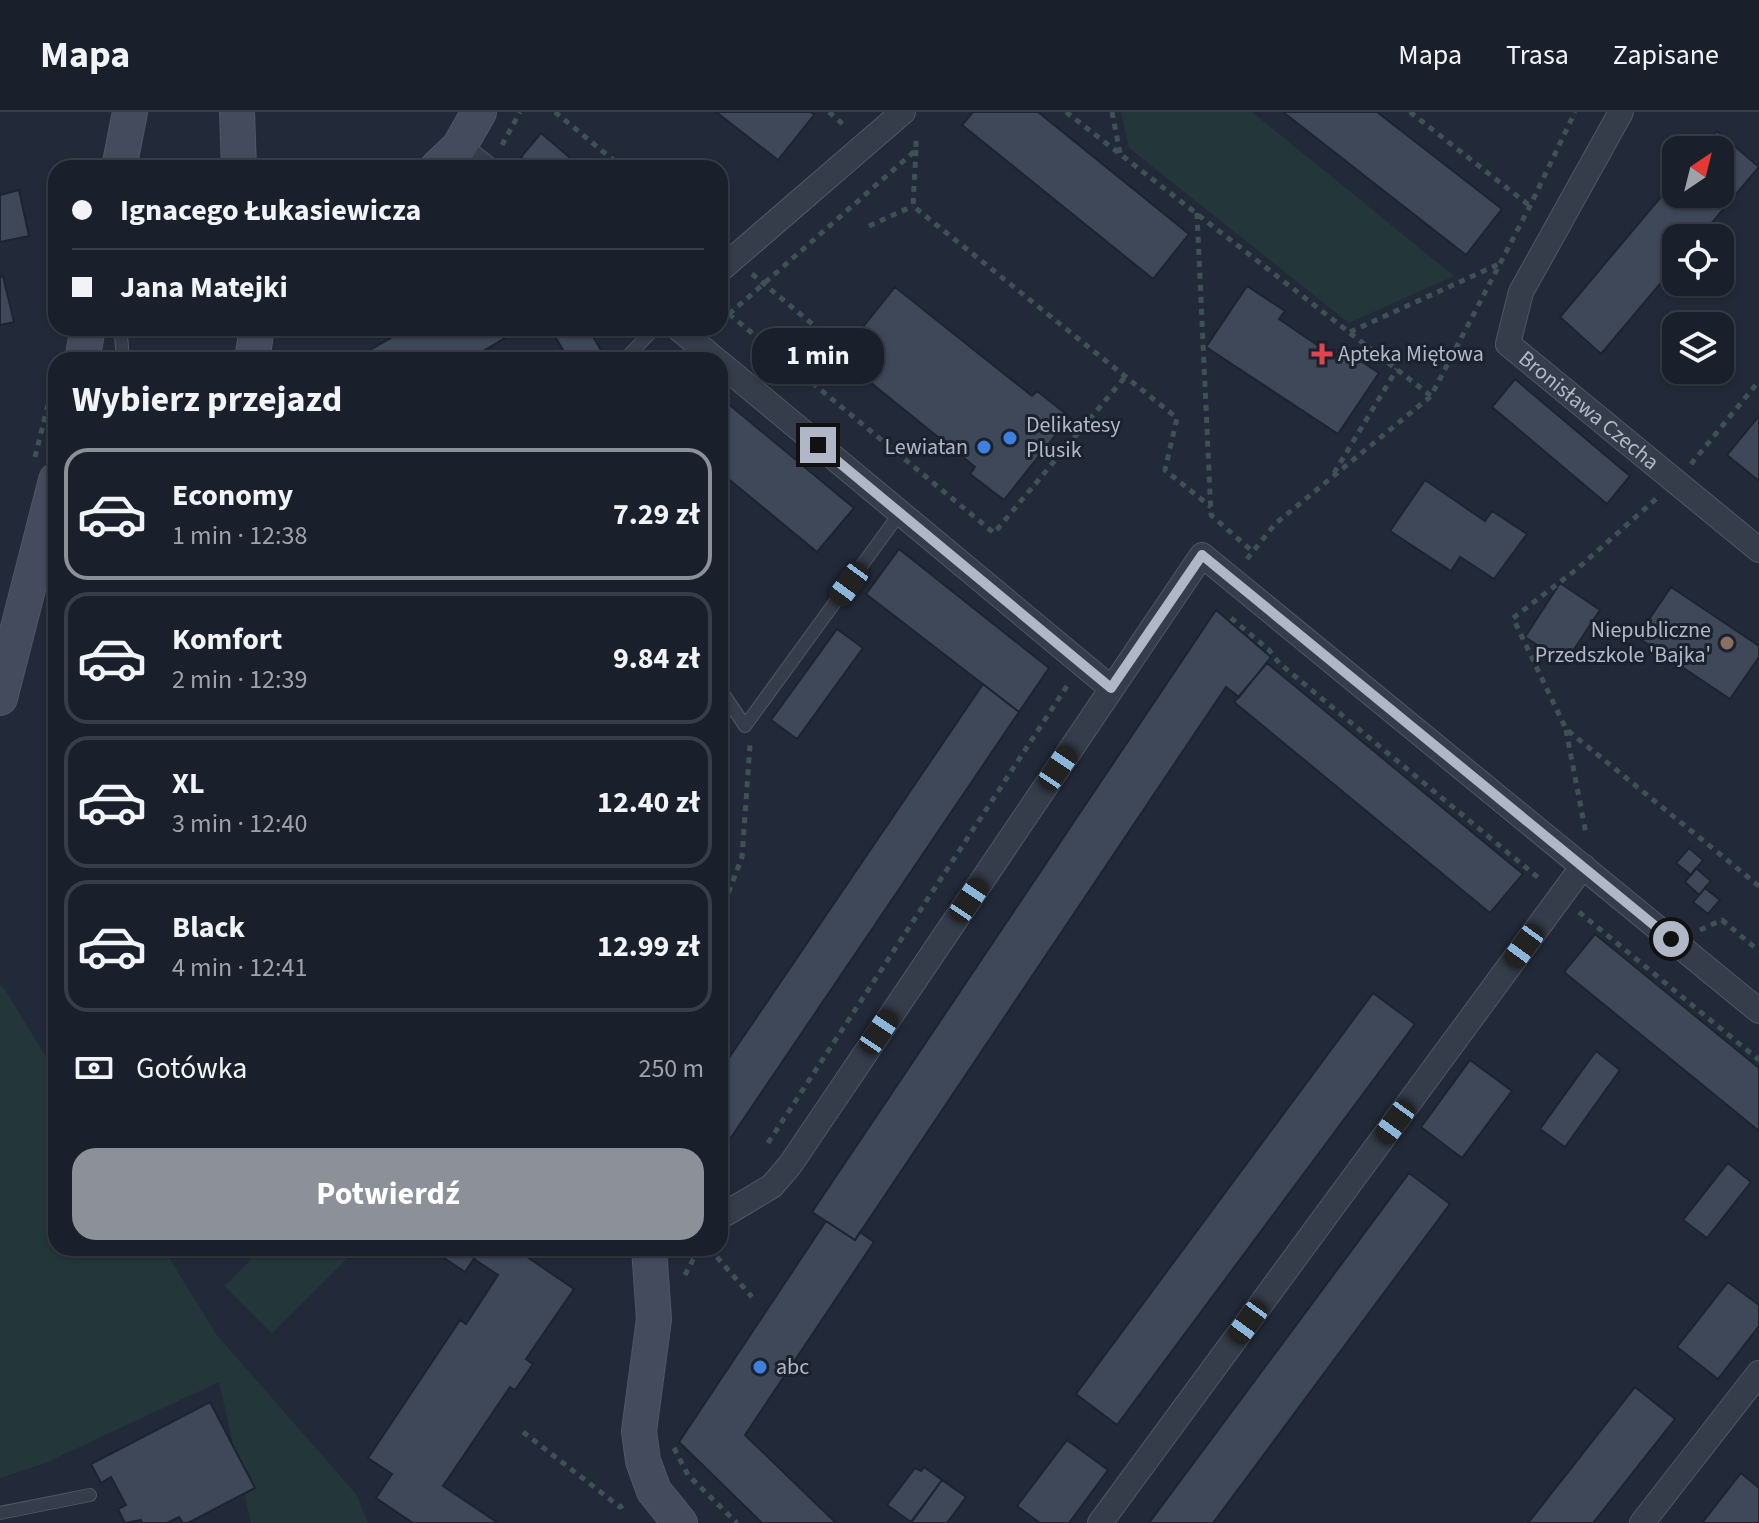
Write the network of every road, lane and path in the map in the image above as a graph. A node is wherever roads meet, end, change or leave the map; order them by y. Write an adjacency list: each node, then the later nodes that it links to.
1 (130, 112): 16 (street)
2 (237, 112): 17 (street)
3 (479, 112): 15 (street)
4 (520, 112): 12 (path)
5 (555, 112): 18 (path)
6 (1066, 112): 14 (path)
7 (1112, 112): 14 (path)
8 (1410, 112): 20 (path)
9 (1575, 112): 20 (path)
10 (1619, 113): 40 (street, Bronisława Czecha)
11 (909, 118): 13 (path); 23 (street)
12 (502, 145)
13 (916, 150): 19 (path); 26 (path)
14 (1121, 154): 21 (path)
15 (448, 158)
16 (121, 160)
17 (239, 160)
18 (613, 160)
19 (913, 206): 22 (path); 36 (path)
20 (1530, 206): 24 (path)
21 (1197, 213): 29 (path); 41 (path)
22 (869, 226)
23 (728, 262)
24 (1500, 264): 29 (path); 38 (path)
25 (728, 265): 26 (path)
26 (763, 284): 27 (path); 28 (path)
27 (729, 314): 36 (path)
28 (822, 332)
29 (1350, 332): 34 (path)
30 (647, 336): 32 (lane)
31 (687, 336): 33 (street)
32 (632, 352)
33 (706, 352)
34 (1397, 369): 38 (path); 39 (path)
35 (728, 370): 43 (street)
36 (1125, 377): 41 (path)
37 (1759, 381): 40 (path)
38 (1431, 396): 39 (path)
39 (1331, 477): 45 (path)
40 (1675, 483): 44 (street, Bronisława Czecha); 52 (path)
41 (1211, 507): 45 (path)
42 (48, 511): 49 (street)
43 (900, 513): 47 (street); 51 (lane)
44 (1759, 550)
45 (1253, 552): 46 (path)
46 (1232, 580): 48 (street); 53 (street); 56 (path)
47 (1065, 650): 48 (street); 61 (path)
48 (1111, 688): 62 (street)
49 (0, 698)
50 (728, 701): 51 (lane)
51 (745, 726): 55 (path)
52 (1566, 729): 53 (path); 54 (path)
53 (1585, 855): 56 (street); 59 (street)
54 (1759, 886)
55 (728, 894)
56 (1561, 896): 60 (path); 74 (street)
57 (1695, 932): 58 (path)
58 (1759, 951)
59 (1759, 1011)
60 (1759, 1060)
61 (765, 1147)
62 (728, 1212)
63 (650, 1256): 69 (street)
64 (716, 1256): 65 (path)
65 (752, 1297)
66 (1759, 1373): 75 (street)
67 (523, 1432): 69 (path)
68 (678, 1452): 73 (path)
69 (654, 1491): 72 (street)
70 (90, 1495): 71 (lane)
71 (0, 1513)
72 (680, 1523)
73 (737, 1523)
74 (1100, 1523)
75 (1642, 1523)

